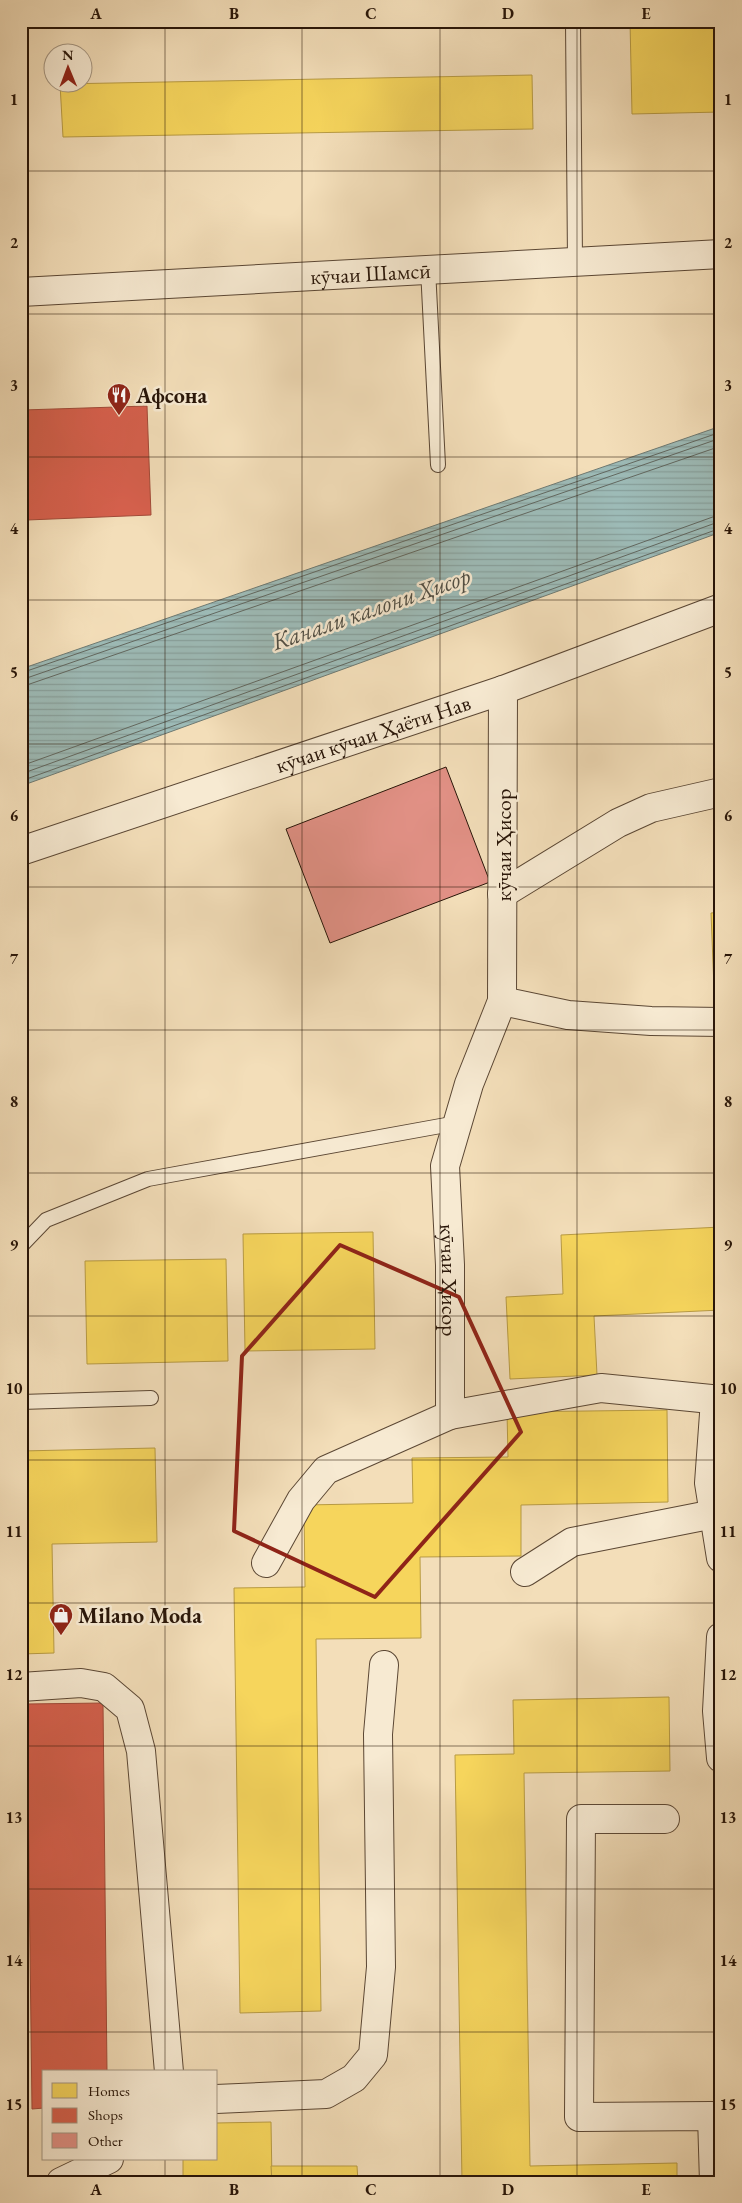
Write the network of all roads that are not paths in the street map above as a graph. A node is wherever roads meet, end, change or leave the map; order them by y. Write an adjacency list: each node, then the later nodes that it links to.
1 (573, 21): 3 (lane)
2 (721, 254): 3 (street, кӯчаи Шамсӣ)
3 (574, 262): 4 (street, кӯчаи Шамсӣ)
4 (428, 269): 5 (street, кӯчаи Шамсӣ); 6 (lane)
5 (21, 292)
6 (438, 465)
7 (721, 608): 8 (street, кӯчаи кӯчаи Ҳаёти Нав)
8 (503, 690): 10 (street, кӯчаи кӯчаи Ҳаёти Нав); 11 (street, кӯчаи Ҳисор)
9 (721, 792): 11 (street)
10 (21, 851)
11 (502, 894): 12 (street, кӯчаи Ҳисор)
12 (502, 1000): 13 (street); 14 (street, кӯчаи Ҳисор)
13 (721, 1022)
14 (458, 1123): 15 (lane); 19 (street, кӯчаи Ҳисор)
15 (21, 1246)
16 (151, 1398): 18 (lane)
17 (718, 1400): 19 (street); 20 (street)
18 (21, 1402)
19 (450, 1414): 22 (street)
20 (714, 1514): 21 (street); 23 (street)
21 (721, 1558)
22 (266, 1563)
23 (525, 1572)
24 (721, 1637): 27 (street)
25 (384, 1665): 30 (street)
26 (21, 1687): 29 (street)
27 (721, 1758)
28 (665, 1819): 33 (street)
29 (169, 2070)
30 (218, 2099)
31 (107, 2160): 32 (street)
32 (62, 2182)
33 (714, 2182)

